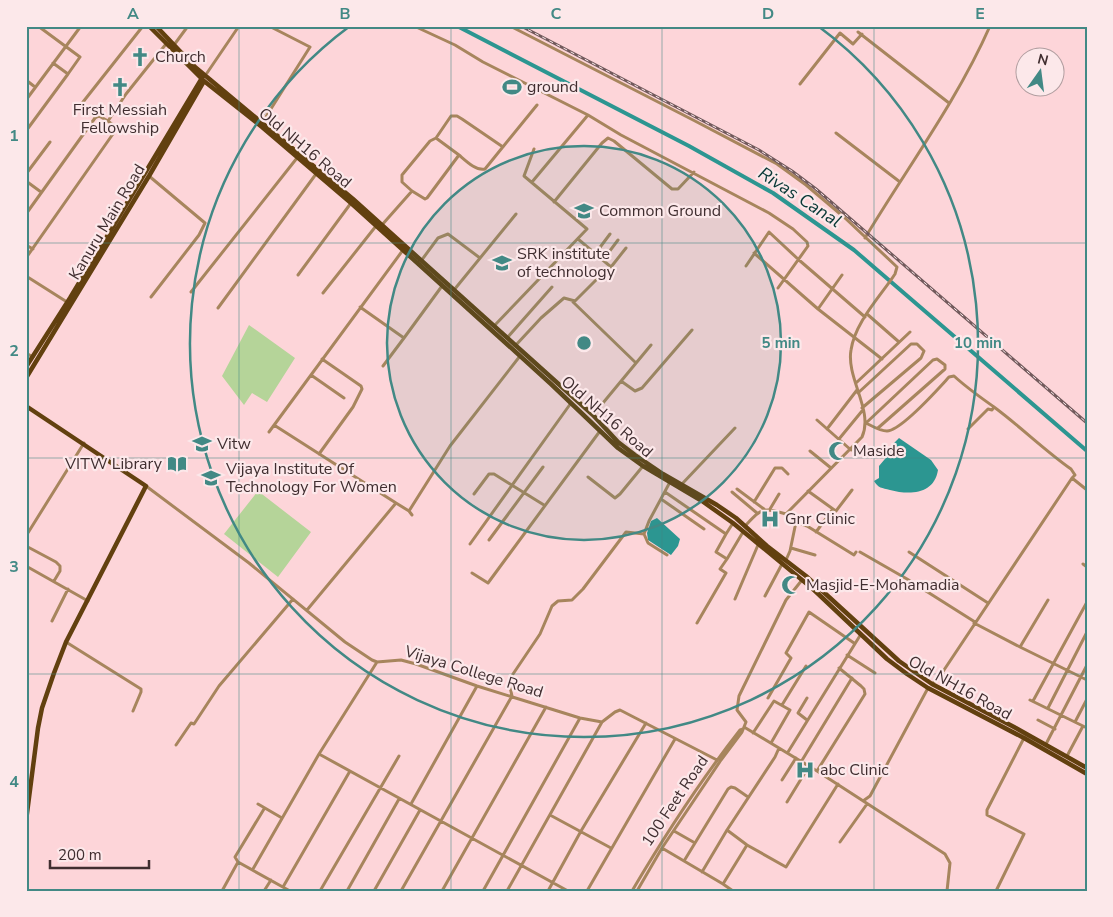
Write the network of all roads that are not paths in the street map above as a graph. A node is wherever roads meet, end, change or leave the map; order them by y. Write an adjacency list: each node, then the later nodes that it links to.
1 (38, 26): 14 (street)
2 (80, 26): 14 (street)
3 (143, 26): 22 (street)
4 (149, 26): 12 (main road, Old NH16 Road)
5 (156, 26): 13 (main road, Old NH16 Road)
6 (188, 26): 13 (street)
7 (239, 26): 17 (street)
8 (269, 26): 27 (street)
9 (414, 26): 25 (street)
10 (510, 26): 51 (street)
11 (990, 26): 23 (street)
12 (166, 44): 17 (main road, Old NH16 Road); 26 (street)
13 (174, 46): 17 (main road, Old NH16 Road)
14 (65, 47): 15 (street); 16 (street)
15 (53, 63): 16 (street); 20 (street)
16 (68, 74): 28 (street)
17 (204, 77): 27 (main road, Old NH16 Road); 35 (main road, Old NH16 Road); 39 (main road, Kanuru Main Road); 60 (main road, Kanuru Main Road)
18 (26, 80): 20 (street)
19 (800, 84): 23 (street)
20 (35, 86): 21 (street)
21 (26, 99)
22 (83, 102)
23 (949, 103): 42 (street)
24 (537, 105): 32 (street)
25 (588, 115): 36 (street); 41 (street)
26 (108, 121): 44 (street); 56 (street)
27 (262, 123): 49 (main road, Old NH16 Road)
28 (26, 131)
29 (836, 133): 42 (street)
30 (436, 138): 32 (street); 34 (street); 43 (street)
31 (50, 142): 37 (street)
32 (503, 147): 34 (street)
33 (534, 149): 41 (street)
34 (459, 155): 43 (street)
35 (297, 158): 38 (main road, Old NH16 Road); 77 (street)
36 (694, 172): 45 (street); 64 (street)
37 (26, 174)
38 (316, 174): 46 (main road, Old NH16 Road); 83 (street)
39 (149, 176): 60 (main road, Kanuru Main Road); 79 (street)
40 (26, 181): 44 (street)
41 (532, 182): 45 (street)
42 (900, 182): 51 (street)
43 (412, 191): 49 (street)
44 (41, 192): 47 (street)
45 (554, 202): 52 (street)
46 (351, 203): 49 (main road, Old NH16 Road); 68 (street)
47 (26, 214)
48 (516, 214): 62 (street)
49 (379, 226): 57 (main road, Old NH16 Road); 65 (main road, Old NH16 Road); 78 (street)
50 (610, 234): 59 (street)
51 (865, 238): 85 (street)
52 (578, 240): 59 (street); 86 (street)
53 (618, 240): 63 (street)
54 (26, 244): 56 (street)
55 (626, 248): 63 (street)
56 (33, 249): 61 (street)
57 (403, 250): 72 (main road, Old NH16 Road); 82 (street)
58 (754, 253): 64 (street); 66 (street); 71 (street)
59 (595, 254): 63 (street)
60 (98, 257): 80 (main road, Kanuru Main Road); 89 (main road, Kanuru Main Road)
61 (26, 258)
62 (480, 258): 65 (street); 76 (street)
63 (602, 260)
64 (799, 260): 71 (street); 75 (street)
65 (421, 261): 76 (main road, Old NH16 Road)
66 (746, 266)
67 (606, 270): 81 (street)
68 (298, 274)
69 (842, 275): 75 (street)
70 (26, 276): 80 (street)
71 (785, 280): 74 (street); 84 (street)
72 (442, 286): 91 (street); 97 (main road, Old NH16 Road)
73 (552, 287): 92 (street)
74 (778, 288)
75 (832, 289): 84 (street); 85 (street)
76 (454, 290): 86 (main road, Old NH16 Road)
77 (191, 292)
78 (324, 293)
79 (151, 297)
80 (68, 302): 89 (main road, Kanuru Main Road)
81 (573, 302): 95 (street); 101 (street)
82 (360, 307): 91 (street); 99 (street)
83 (218, 308)
84 (818, 309): 90 (street)
85 (866, 315): 90 (street); 93 (street)
86 (494, 326): 92 (main road, Old NH16 Road)
87 (692, 330): 106 (street)
88 (910, 332): 93 (street)
89 (50, 335): 98 (main road, Kanuru Main Road); 105 (main road, Kanuru Main Road)
90 (855, 337): 100 (street); 107 (street)
91 (404, 338): 102 (street)
92 (507, 338): 95 (main road, Old NH16 Road)
93 (899, 342): 100 (street)
94 (651, 345): 101 (street)
95 (515, 346): 114 (main road, Old NH16 Road)
96 (26, 353): 98 (street)
97 (520, 356): 110 (main road, Old NH16 Road); 155 (street)
98 (33, 357): 103 (main road, Kanuru Main Road)
99 (322, 359): 104 (street); 128 (street)
100 (882, 359): 107 (street)
101 (636, 363): 106 (street)
102 (383, 366)
103 (26, 367)
104 (311, 375): 109 (street); 117 (street)
105 (26, 378)
106 (621, 380): 114 (street)
107 (856, 383): 108 (street)
108 (858, 391): 113 (street); 113 (street); 119 (street)
109 (344, 398)
110 (571, 403): 122 (main road, Old NH16 Road); 136 (street)
111 (26, 406): 125 (main road)
112 (994, 407): 120 (street); 121 (street); 134 (street)
113 (862, 409): 116 (street); 124 (street)
114 (593, 415): 137 (main road, Old NH16 Road)
115 (817, 420): 119 (street)
116 (866, 423): 120 (street); 120 (street); 126 (street)
117 (274, 425): 123 (street); 128 (street)
118 (736, 428): 137 (street)
119 (827, 428): 124 (street)
120 (878, 428)
121 (968, 429)
122 (600, 431): 129 (main road, Old NH16 Road); 151 (street)
123 (269, 432)
124 (839, 440): 126 (street)
125 (84, 443): 138 (main road); 167 (street)
126 (851, 450): 131 (street)
127 (810, 451): 131 (street)
128 (319, 454): 150 (street)
129 (643, 466): 133 (street); 135 (main road, Old NH16 Road)
130 (543, 467): 143 (street)
131 (831, 468): 142 (street)
132 (788, 474): 149 (street)
133 (588, 477)
134 (1072, 478): 141 (street); 189 (street)
135 (670, 482): 144 (street); 160 (main road, Old NH16 Road)
136 (512, 485): 143 (street); 146 (street); 169 (street)
137 (681, 485): 161 (main road, Old NH16 Road)
138 (146, 486): 184 (street); 187 (main road)
139 (737, 489): 149 (street)
140 (852, 490): 154 (street)
141 (1087, 490)
142 (808, 491): 154 (street); 157 (street)
143 (524, 492): 151 (street); 168 (street)
144 (664, 492): 148 (street); 166 (street)
145 (732, 492): 156 (street)
146 (474, 494)
147 (779, 494): 153 (street)
148 (661, 499): 162 (street); 165 (street)
149 (754, 502): 152 (street)
150 (396, 504): 155 (street); 190 (street)
151 (544, 505): 179 (street)
152 (764, 509): 153 (street); 156 (street)
153 (770, 509): 157 (street)
154 (833, 509): 164 (street)
155 (409, 511): 158 (street)
156 (757, 513): 161 (street)
157 (786, 514): 159 (street)
158 (412, 515)
159 (796, 522): 164 (street); 172 (street)
160 (733, 523): 163 (main road, Old NH16 Road); 166 (street)
161 (745, 526): 177 (main road, Old NH16 Road)
162 (704, 528)
163 (743, 532): 170 (main road, Old NH16 Road); 176 (street)
164 (816, 532): 192 (street)
165 (644, 534): 174 (street); 212 (street)
166 (726, 534): 176 (street)
167 (26, 536)
168 (489, 540)
169 (470, 544)
170 (758, 545): 177 (main road, Old NH16 Road); 185 (street)
171 (26, 546): 181 (street)
172 (791, 548): 175 (street); 177 (street)
173 (910, 552): 189 (street)
174 (667, 555)
175 (815, 556)
176 (727, 559): 193 (street)
177 (784, 562): 180 (main road, Old NH16 Road); 183 (street)
178 (26, 566): 181 (street)
179 (472, 573)
180 (804, 578): 195 (main road, Old NH16 Road); 211 (main road, Old NH16 Road); 228 (street)
181 (54, 581): 182 (street)
182 (68, 589): 187 (street); 191 (street)
183 (765, 596)
184 (293, 599): 190 (street); 235 (street)
185 (735, 599)
186 (1048, 600): 198 (street)
187 (88, 601): 196 (main road)
188 (1087, 602): 201 (street)
189 (988, 603): 192 (street)
190 (307, 610): 200 (street)
191 (52, 621)
192 (975, 622): 198 (street); 211 (street)
193 (698, 623)
194 (1087, 632): 205 (street)
195 (861, 634): 197 (street); 211 (main road, Old NH16 Road)
196 (66, 642): 219 (street); 264 (main road)
197 (854, 643): 199 (street); 213 (street)
198 (1020, 647): 201 (street)
199 (847, 656): 204 (street); 206 (street)
200 (377, 662): 210 (street, Vijaya College Road); 238 (street)
201 (1054, 663): 205 (street); 218 (street)
202 (1087, 665): 207 (street)
203 (806, 666): 216 (street)
204 (839, 668): 208 (street); 222 (street)
205 (1067, 670): 207 (street); 218 (street)
206 (875, 673)
207 (1081, 677): 209 (street); 220 (street)
208 (852, 678): 244 (street); 247 (street)
209 (1087, 680)
210 (477, 686): 212 (street, Vijaya College Road); 258 (street)
211 (930, 686): 231 (main road, Old NH16 Road); 234 (main road, Old NH16 Road); 253 (street)
212 (512, 696): 217 (street, Vijaya College Road); 265 (street)
213 (768, 698)
214 (807, 698): 222 (street)
215 (1087, 699): 225 (street)
216 (782, 705): 230 (street); 233 (street)
217 (546, 707): 221 (street, Vijaya College Road); 269 (street)
218 (1048, 708): 220 (street)
219 (133, 711)
220 (1062, 716): 225 (street); 229 (street)
221 (580, 718): 224 (street, Vijaya College Road); 275 (street)
222 (807, 720): 237 (street)
223 (1038, 720): 229 (street)
224 (602, 722): 226 (street); 262 (street)
225 (1075, 722): 227 (street)
226 (646, 723): 232 (street); 267 (street)
227 (1085, 727): 240 (street)
228 (743, 728): 230 (street); 242 (street, 100 Feet Road); 268 (street, 100 Feet Road)
229 (1055, 729): 234 (street)
230 (753, 733): 233 (street)
231 (1024, 738): 249 (main road, Old NH16 Road); 302 (street)
232 (675, 739): 242 (street); 273 (street)
233 (771, 743): 236 (street)
234 (1046, 744): 240 (main road, Old NH16 Road)
235 (176, 745)
236 (779, 748): 237 (street); 254 (street)
237 (788, 752): 241 (street)
238 (319, 754): 248 (street); 263 (street)
239 (399, 756): 252 (street)
240 (1067, 756): 246 (main road, Old NH16 Road)
241 (796, 758): 244 (street); 250 (street)
242 (717, 760): 298 (street, 100 Feet Road)
243 (1087, 761): 246 (street)
244 (802, 762): 245 (street)
245 (809, 766): 247 (street); 256 (street)
246 (1086, 767)
247 (817, 770): 251 (street)
248 (350, 771): 252 (street); 284 (street)
249 (1087, 774)
250 (782, 780)
251 (838, 784): 259 (street); 272 (street)
252 (379, 788): 255 (street); 288 (street)
253 (870, 796): 259 (street); 259 (street)
254 (748, 797): 266 (street); 271 (street)
255 (399, 799): 258 (street); 289 (street)
256 (787, 802)
257 (258, 804): 260 (street)
258 (411, 804): 261 (street)
259 (867, 804): 270 (street); 301 (street)
260 (264, 809): 263 (street); 277 (street)
261 (420, 810): 265 (street); 290 (street)
262 (550, 815): 267 (street); 278 (street)
263 (282, 818): 279 (street)
264 (26, 820)
265 (440, 822): 269 (street); 291 (street)
266 (727, 830): 272 (street); 280 (street)
267 (581, 831): 273 (street); 282 (street)
268 (674, 831): 271 (street); 274 (street, 100 Feet Road)
269 (471, 838): 275 (street); 292 (street)
270 (840, 842)
271 (695, 844): 276 (street)
272 (748, 845): 283 (street)
273 (611, 848): 297 (street)
274 (662, 848): 276 (street); 299 (street, 100 Feet Road)
275 (502, 856): 278 (street); 293 (street)
276 (684, 860): 280 (street)
277 (238, 862): 279 (street); 285 (street)
278 (521, 866): 282 (street); 294 (street)
279 (253, 869): 281 (street)
280 (702, 872): 283 (street)
281 (271, 880): 284 (street); 286 (street)
282 (553, 883): 295 (street); 296 (street)
283 (723, 884): 300 (street)
284 (283, 886): 287 (street)
285 (222, 891)
286 (264, 891)
287 (290, 891)
288 (320, 891)
289 (347, 891)
290 (374, 891)
291 (401, 891)
292 (442, 891)
293 (482, 891)
294 (507, 891)
295 (548, 891)
296 (568, 891)
297 (587, 891)
298 (632, 891)
299 (637, 891)
300 (733, 891)
301 (947, 891)
302 (996, 891)

